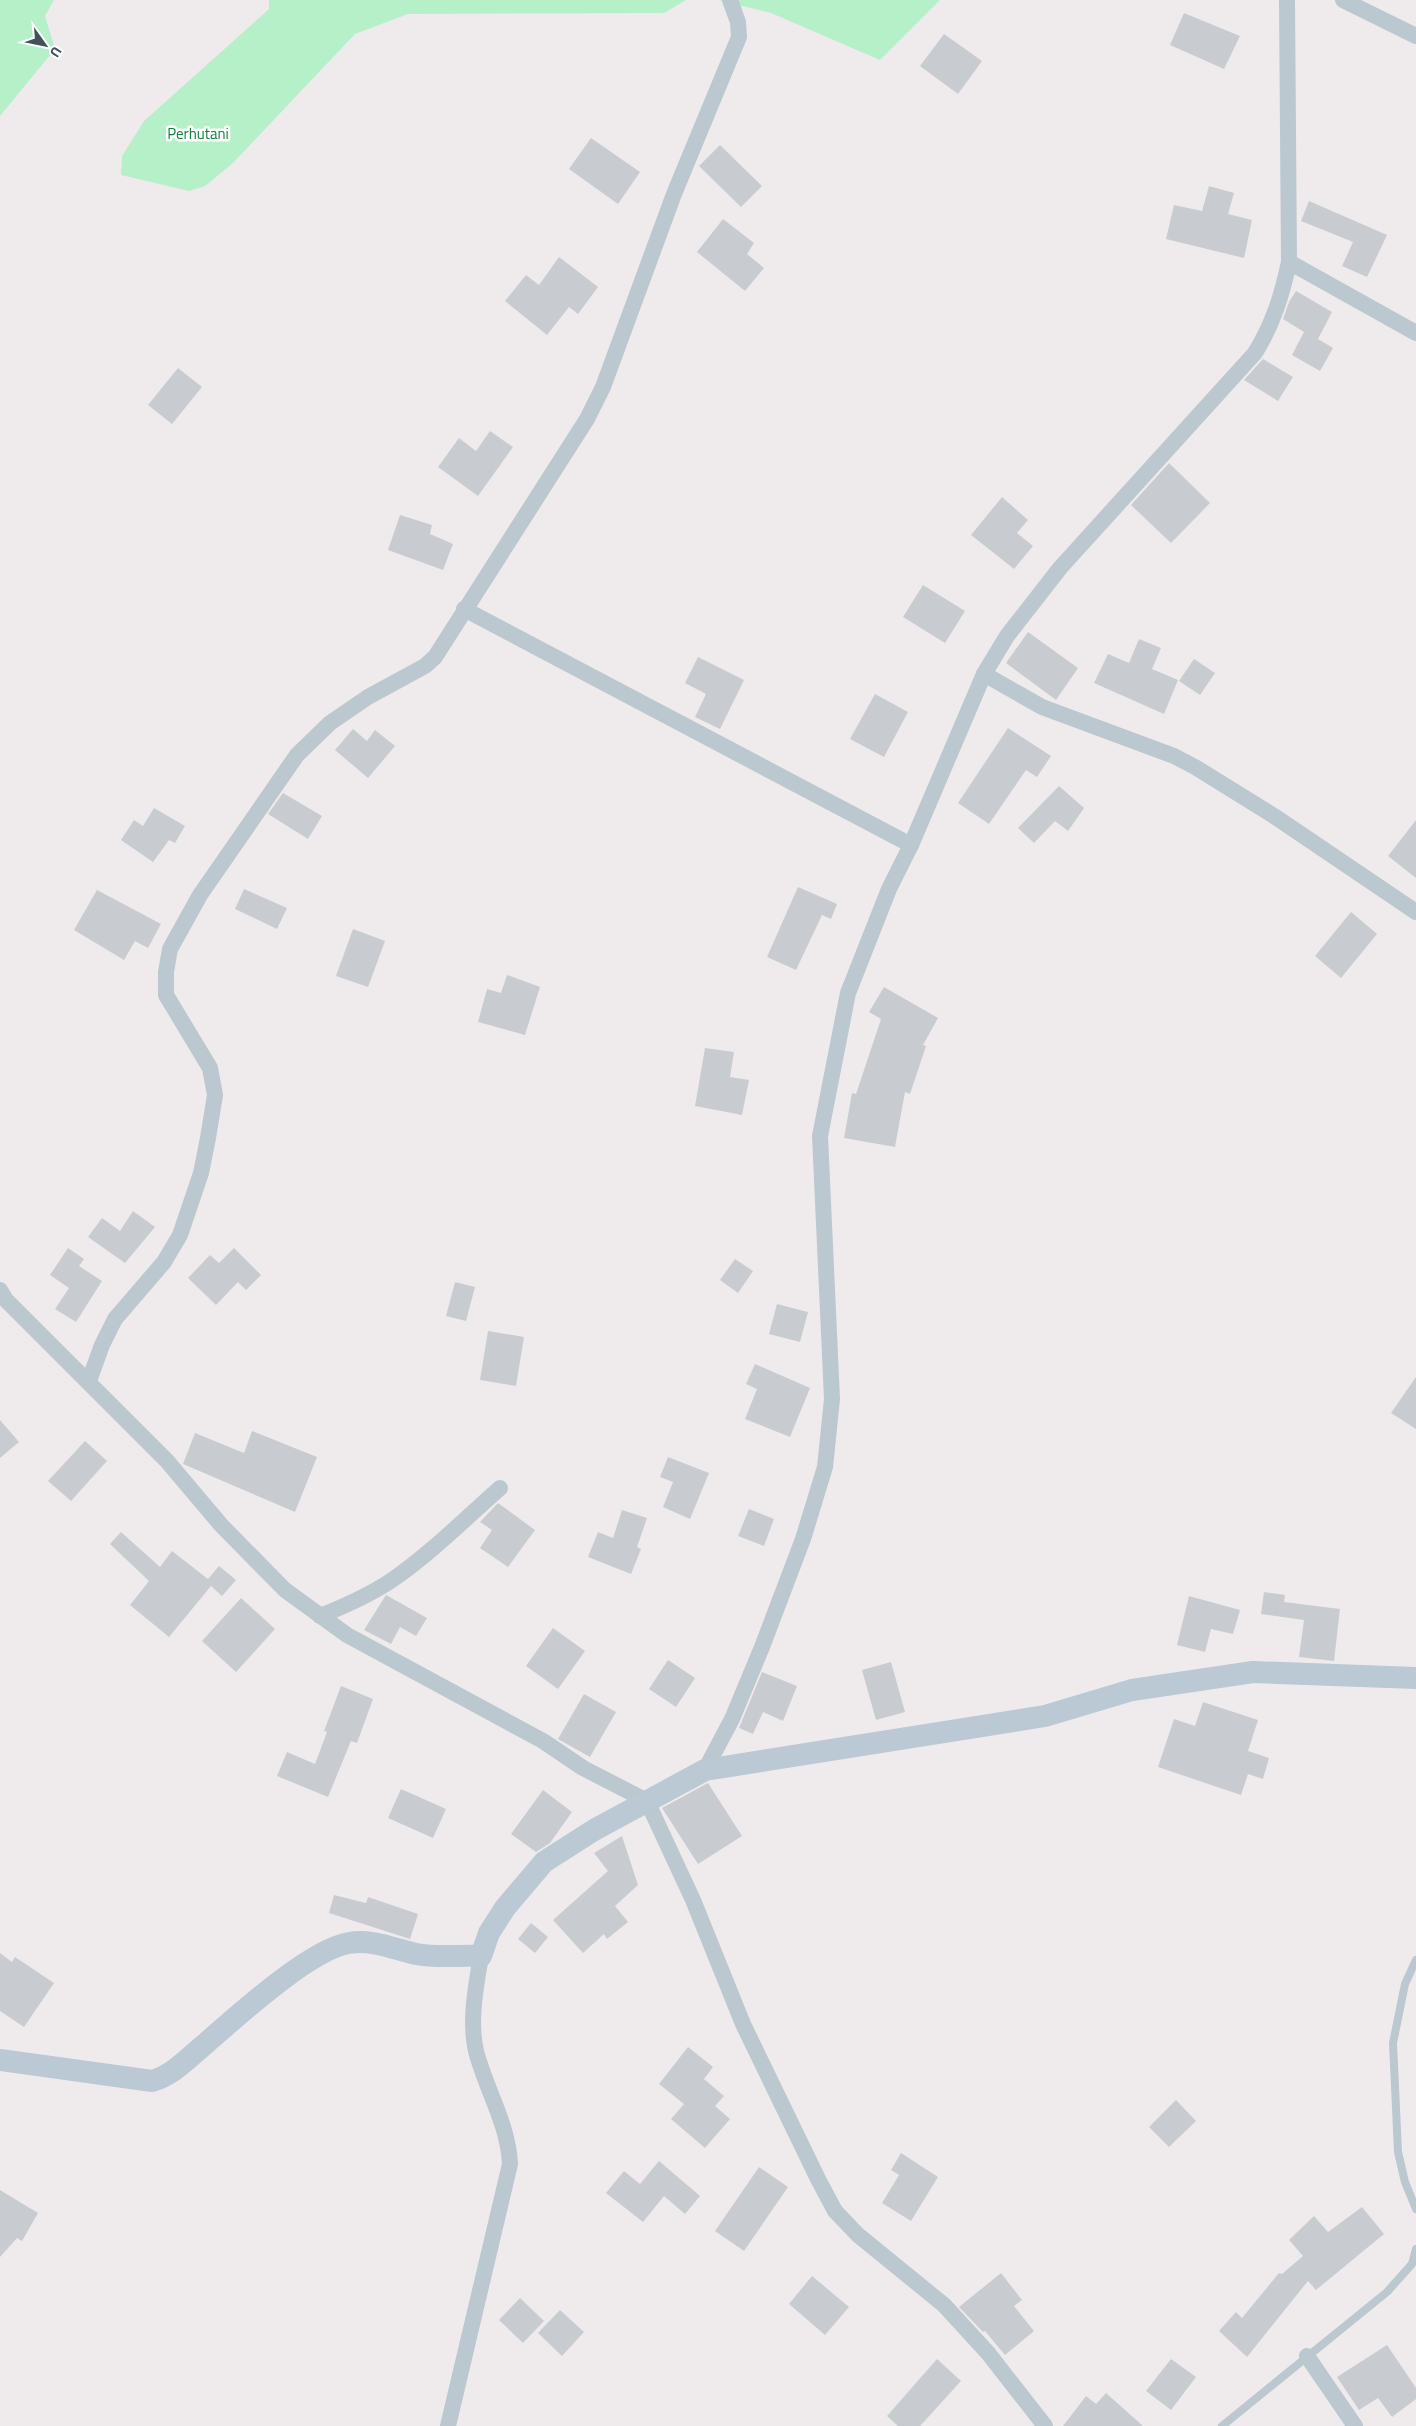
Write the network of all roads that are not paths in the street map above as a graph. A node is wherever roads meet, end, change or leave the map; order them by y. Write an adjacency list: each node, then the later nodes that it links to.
1 (730, 0): 7 (street)
2 (1287, 0): 5 (street)
3 (1343, 0): 4 (street)
4 (1416, 36)
5 (1288, 262): 6 (street); 8 (street)
6 (1416, 333)
7 (464, 609): 9 (street); 12 (street)
8 (984, 674): 9 (street); 10 (street)
9 (911, 844): 16 (street)
10 (1416, 912)
11 (0, 1290): 12 (street)
12 (89, 1381): 14 (street)
13 (500, 1488): 14 (street)
14 (320, 1616): 17 (street)
15 (1416, 1678): 16 (street)
16 (705, 1770): 17 (street)
17 (648, 1801): 18 (street); 25 (street)
18 (481, 1956): 20 (street); 24 (street)
19 (1416, 1960): 21 (lane)
20 (0, 2060)
21 (1416, 2209)
22 (1416, 2249): 23 (lane)
23 (1307, 2356): 26 (lane); 27 (street)
24 (448, 2426)
25 (1046, 2426)
26 (1222, 2426)
27 (1355, 2426)

